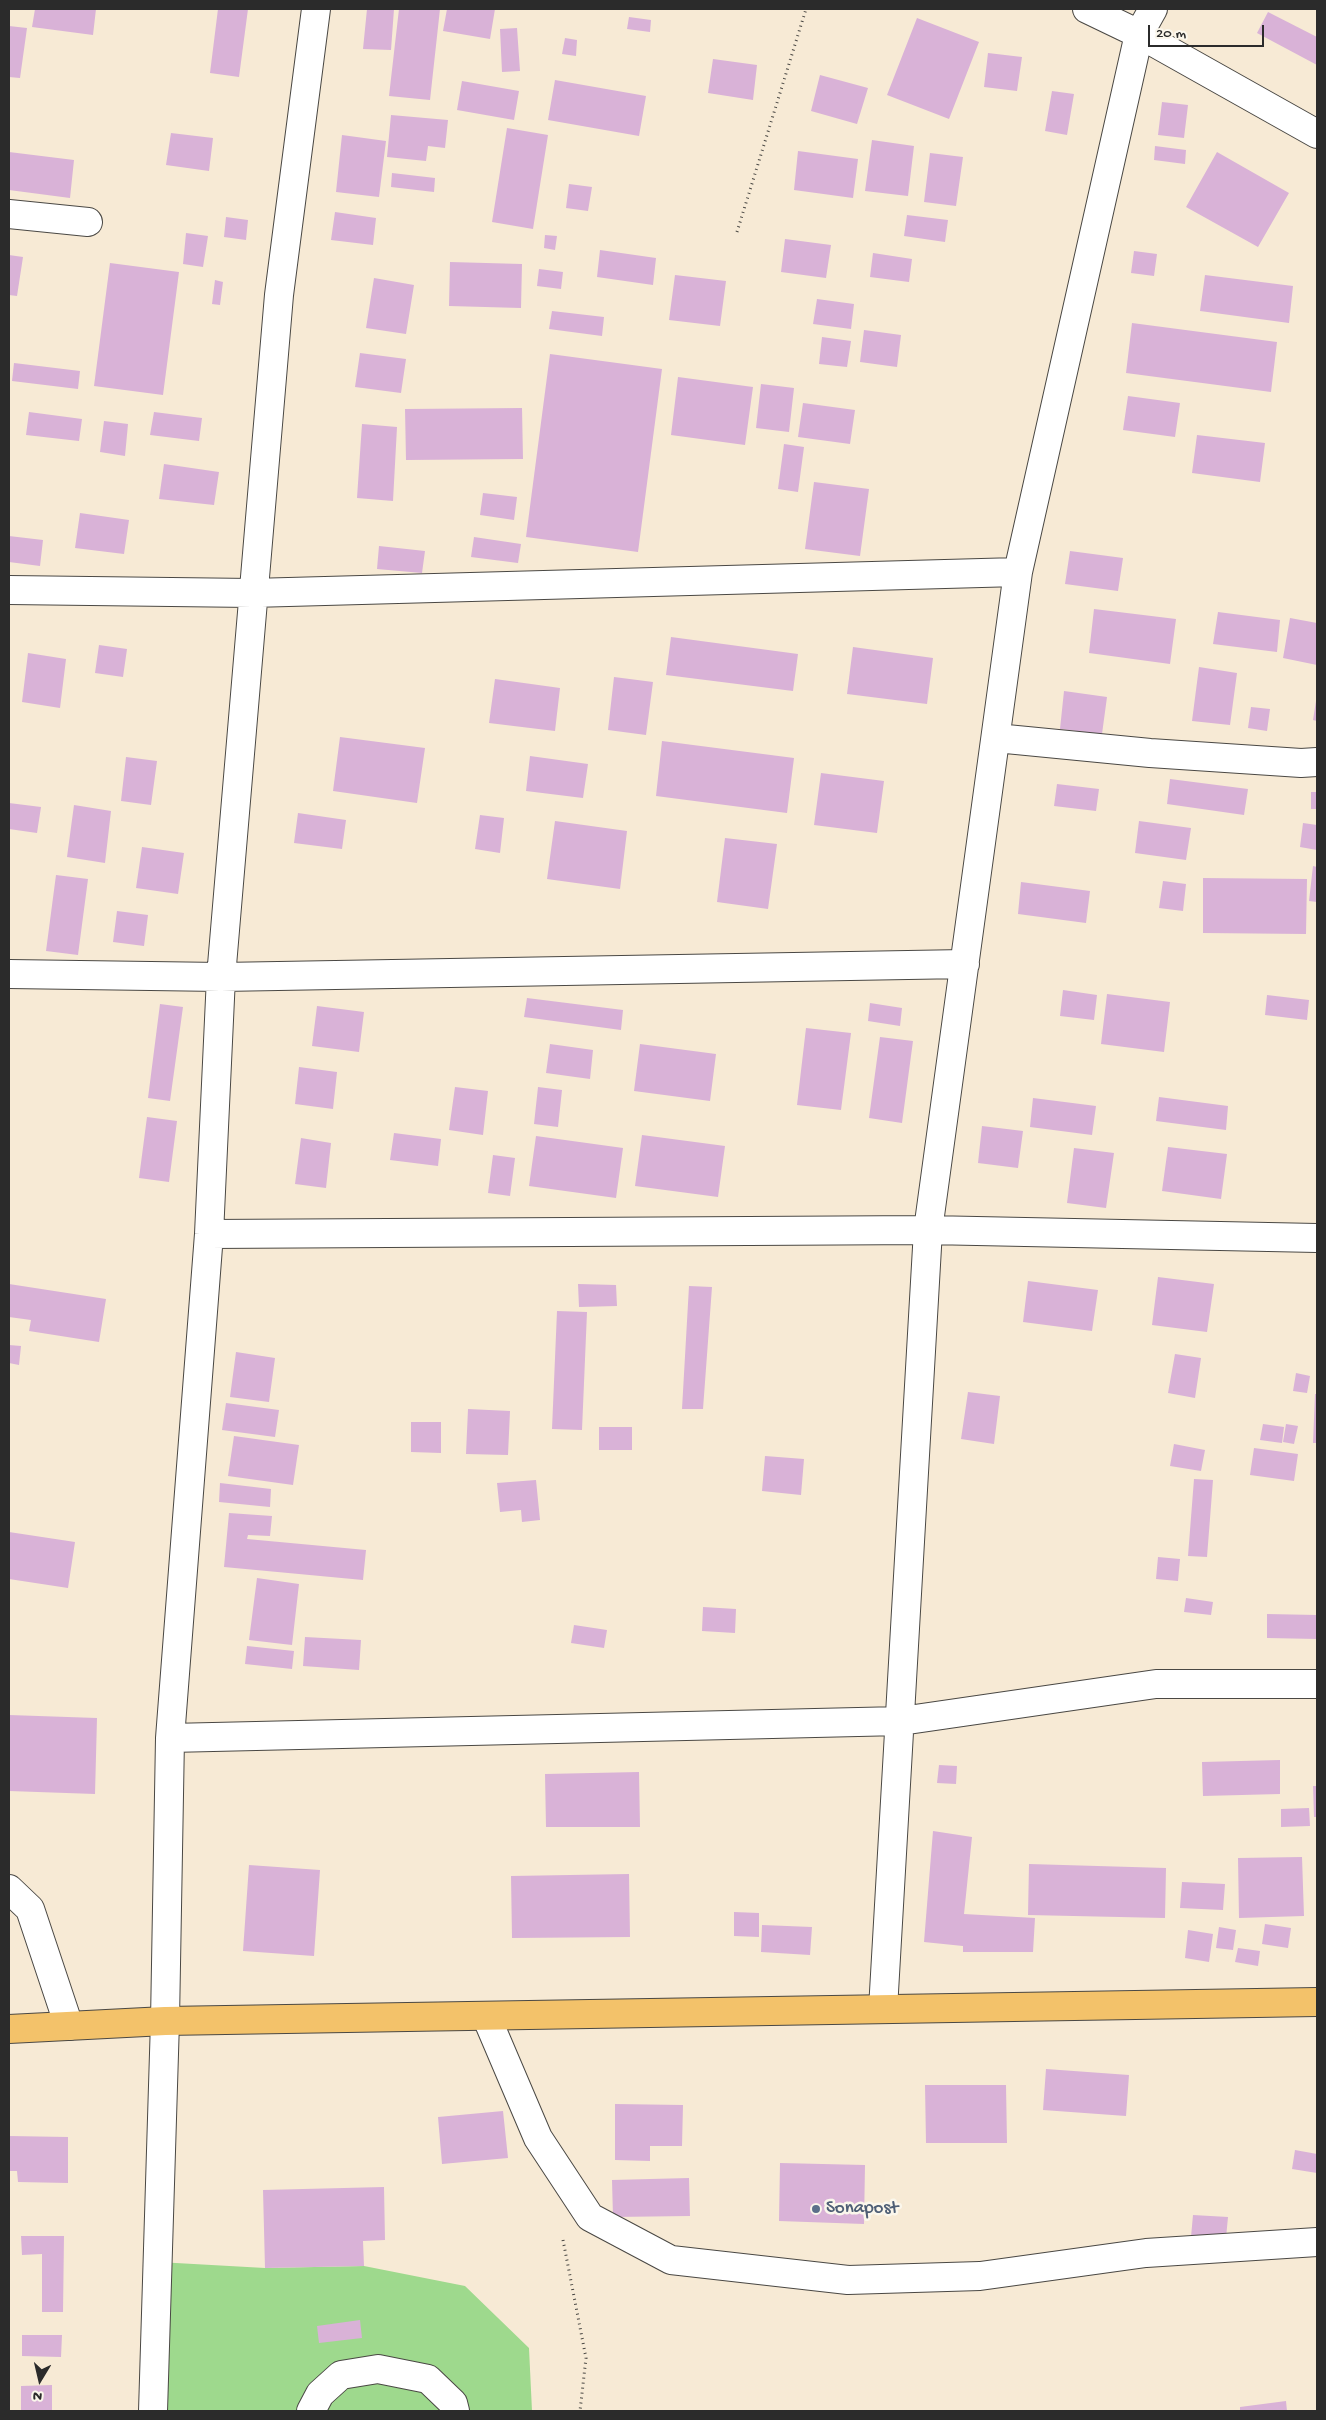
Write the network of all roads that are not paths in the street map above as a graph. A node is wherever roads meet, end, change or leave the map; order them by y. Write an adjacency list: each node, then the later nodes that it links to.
1 (316, 9): 10 (street)
2 (1087, 9): 4 (street)
3 (1153, 9): 4 (street)
4 (1139, 34): 5 (street); 8 (street)
5 (1317, 134)
6 (9, 214): 7 (street)
7 (88, 222)
8 (1018, 572): 10 (street); 11 (street)
9 (9, 590): 10 (street)
10 (252, 593): 15 (street)
11 (996, 738): 12 (street); 13 (street)
12 (1317, 762)
13 (965, 964): 15 (street); 16 (street)
14 (9, 974): 15 (street)
15 (221, 976): 17 (street)
16 (928, 1230): 17 (street); 18 (street); 20 (street)
17 (209, 1234): 21 (street)
18 (1317, 1238)
19 (1317, 1684): 20 (street)
20 (901, 1721): 21 (street); 24 (street)
21 (170, 1738): 26 (street)
22 (9, 1889): 27 (street)
23 (1317, 2002): 24 (main road)
24 (883, 2009): 25 (main road)
25 (486, 2016): 26 (main road); 29 (street)
26 (165, 2021): 27 (main road); 30 (street)
27 (69, 2026): 28 (main road)
28 (9, 2029)
29 (1317, 2242)
30 (153, 2411)
31 (311, 2411): 32 (street)
32 (455, 2411)

